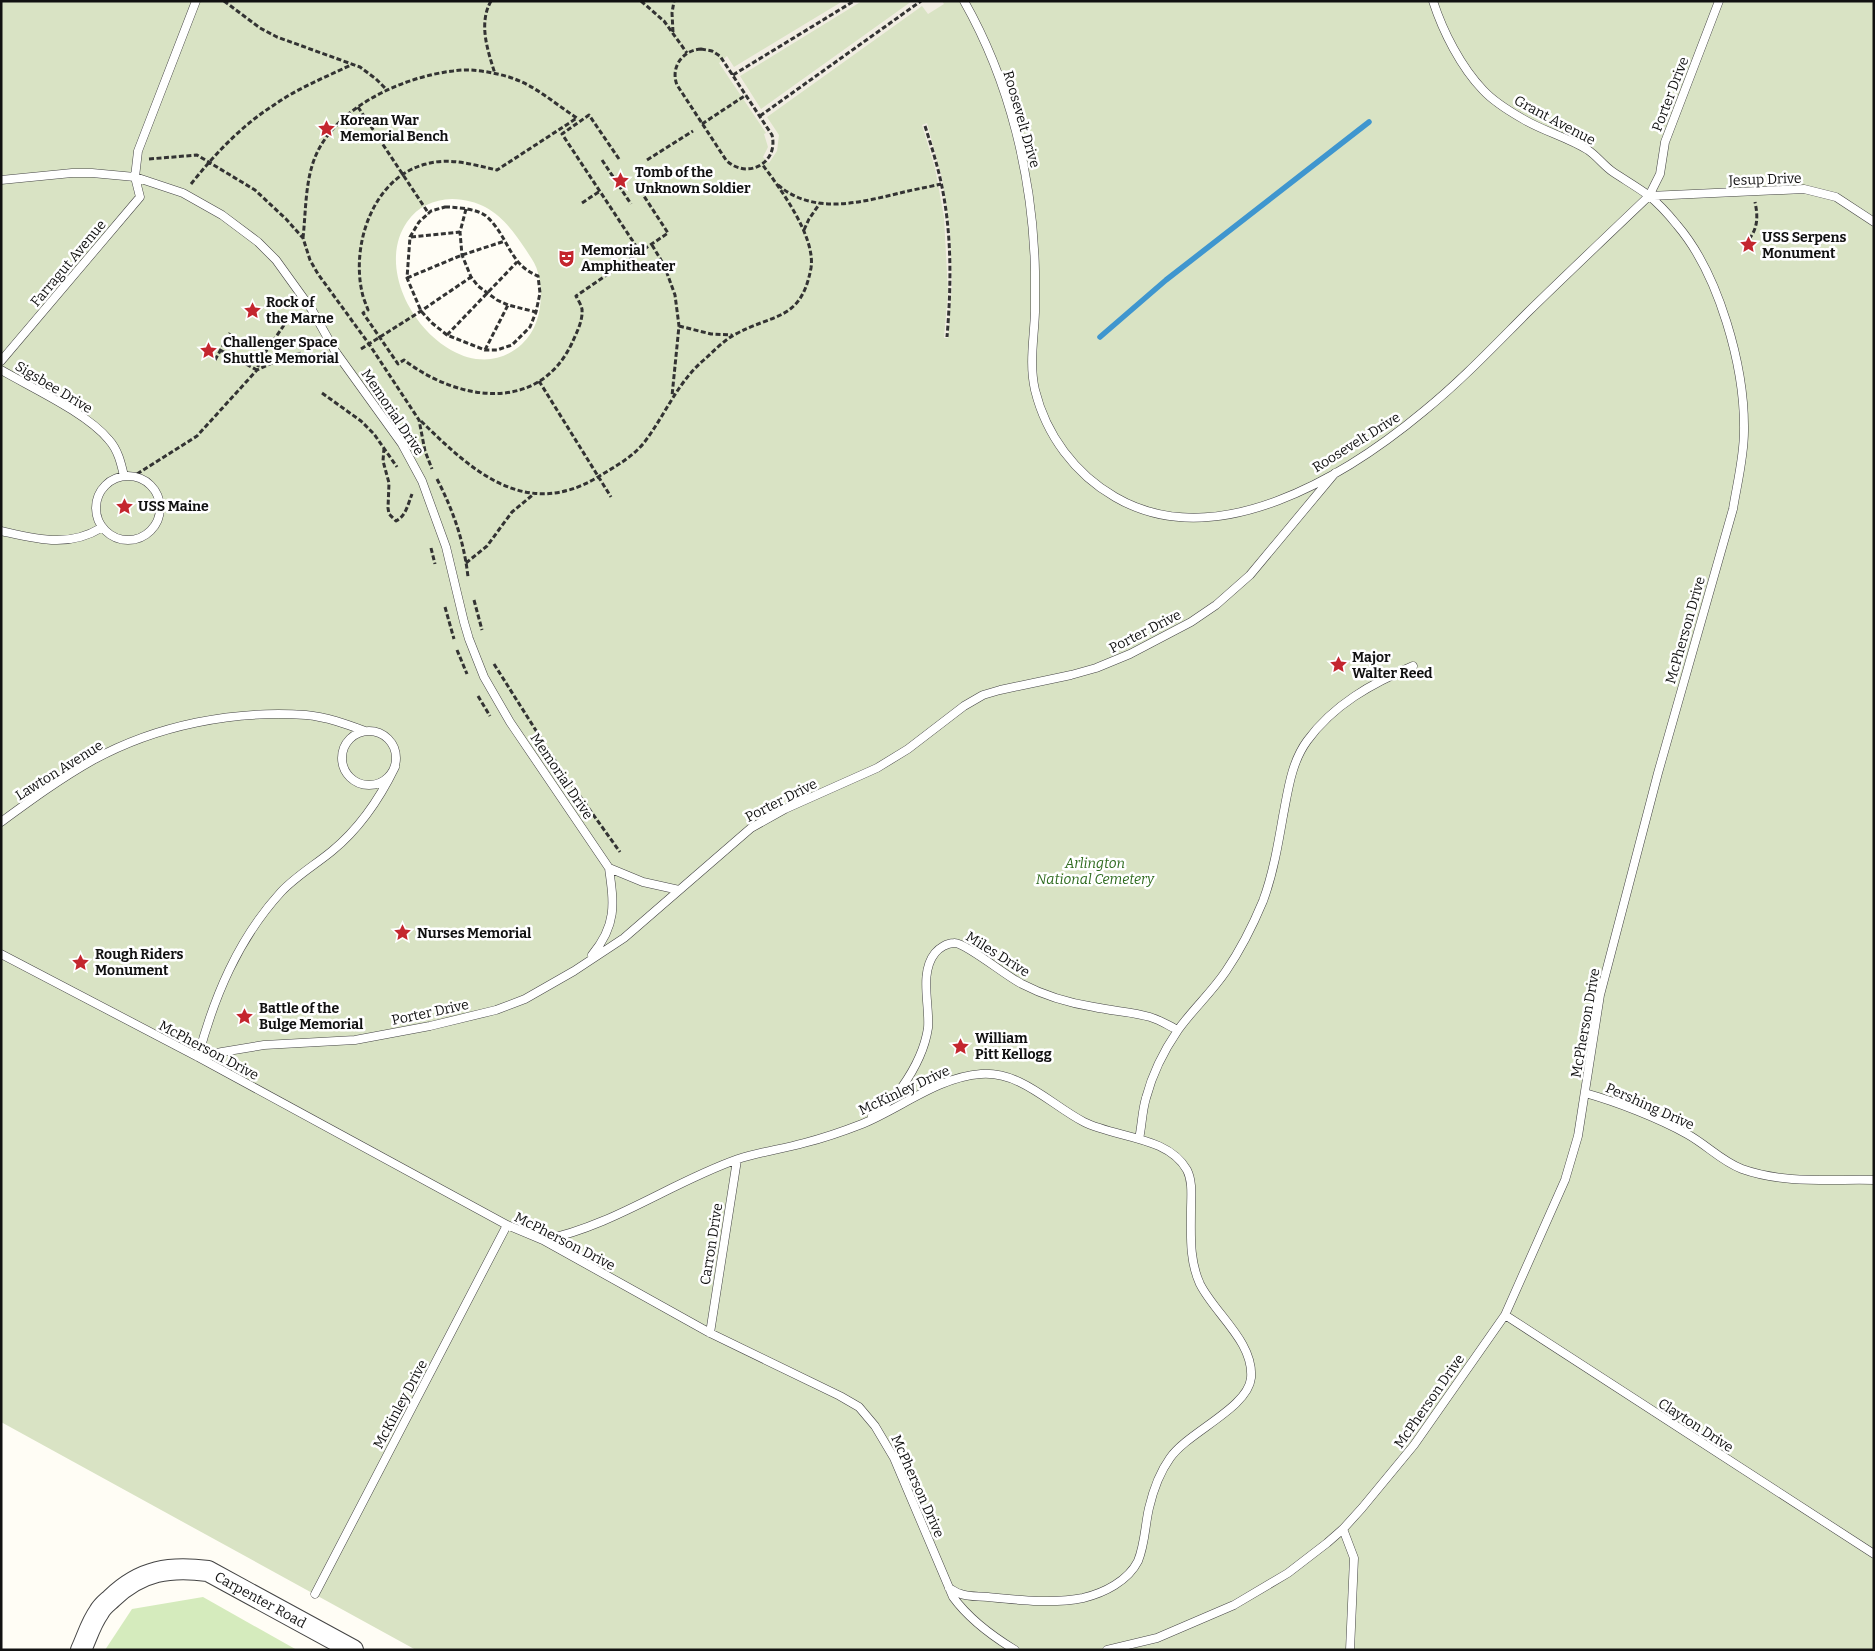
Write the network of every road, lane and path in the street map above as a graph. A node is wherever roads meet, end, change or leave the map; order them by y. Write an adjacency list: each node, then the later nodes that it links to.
1 (196, 1): 28 (lane)
2 (224, 1): 13 (path)
3 (491, 1): 14 (path)
4 (641, 1): 11 (path)
5 (674, 1): 11 (path)
6 (854, 1): 15 (path)
7 (920, 1): 19 (path)
8 (964, 1): 78 (lane, Roosevelt Drive)
9 (1434, 1): 36 (lane, Grant Avenue)
10 (1719, 1): 36 (lane, Porter Drive)
11 (673, 33): 12 (path)
12 (687, 53): 15 (path); 20 (path)
13 (353, 64): 16 (path); 35 (path)
14 (495, 74): 16 (path); 27 (path)
15 (733, 75): 17 (path)
16 (387, 90): 18 (path)
17 (746, 95): 19 (path); 20 (path)
18 (358, 107): 27 (path); 45 (path)
19 (760, 116): 26 (path)
20 (702, 124): 26 (path)
21 (925, 126): 31 (path)
22 (693, 131): 25 (path)
23 (619, 159): 33 (path)
24 (602, 160): 39 (path)
25 (647, 160)
26 (762, 164): 30 (path)
27 (402, 174): 41 (path); 64 (path)
28 (135, 177): 29 (lane, Memorial Drive); 35 (lane, Memorial Drive); 71 (lane, Farragut Avenue)
29 (1, 180)
30 (776, 182): 38 (path); 43 (path)
31 (941, 184): 38 (path); 65 (path)
32 (640, 190): 49 (path)
33 (600, 191): 37 (path); 50 (path)
34 (1753, 192): 36 (lane, Jesup Drive); 42 (lane, Jesup Drive); 47 (path)
35 (183, 193): 92 (lane, Memorial Drive)
36 (1649, 196): 78 (lane, Roosevelt Drive); 98 (lane, McPherson Drive)
37 (582, 203)
38 (820, 203): 43 (path)
39 (631, 204)
40 (466, 209): 41 (path); 44 (path); 48 (path)
41 (429, 214): 46 (path)
42 (1874, 222)
43 (804, 230): 62 (path)
44 (460, 232): 46 (path); 51 (path)
45 (303, 238)
46 (410, 238): 54 (path)
47 (1748, 239)
48 (505, 241): 51 (path); 52 (path)
49 (652, 245): 50 (path); 60 (path)
50 (640, 252): 74 (path)
51 (462, 255): 53 (path); 54 (path)
52 (517, 262): 55 (path); 59 (path)
53 (471, 277): 55 (path); 57 (path)
54 (407, 278): 57 (path)
55 (487, 294): 56 (path); 63 (path)
56 (508, 305): 59 (path); 68 (path)
57 (422, 311): 63 (path); 64 (path)
58 (293, 312): 73 (path)
59 (536, 312): 68 (path)
60 (679, 326): 62 (path); 75 (path)
61 (230, 333): 67 (path)
62 (733, 335): 75 (path)
63 (447, 336): 68 (path)
64 (380, 337): 66 (path); 74 (path)
65 (946, 337)
66 (361, 349)
67 (220, 350): 70 (path); 73 (path)
68 (485, 350)
69 (302, 353): 73 (path)
70 (215, 360)
71 (1, 361)
72 (1, 370): 79 (lane, Sigsbee Drive)
73 (257, 370): 80 (path)
74 (539, 381): 81 (path)
75 (672, 397): 81 (path)
76 (419, 420): 82 (path)
77 (384, 448): 83 (path)
78 (1335, 473): 93 (lane, Porter Drive)
79 (124, 476): 80 (lane); 85 (lane)
80 (134, 476): 85 (lane)
81 (598, 477): 82 (path); 84 (path)
82 (535, 493): 87 (path)
83 (412, 494)
84 (611, 497)
85 (101, 528): 86 (lane)
86 (1, 530)
87 (466, 563)
88 (1413, 666): 96 (lane)
89 (365, 731): 90 (lane, Lawton Avenue); 90 (lane); 91 (lane, Lawton Avenue)
90 (395, 767): 97 (lane)
91 (1, 822)
92 (609, 868): 93 (lane); 95 (lane, Memorial Drive)
93 (679, 890): 95 (lane, Porter Drive)
94 (1, 954): 97 (lane, McPherson Drive)
95 (588, 961): 97 (lane, Porter Drive)
96 (1178, 1030): 99 (lane, Miles Drive); 100 (lane)
97 (198, 1058): 103 (lane, McPherson Drive)
98 (1586, 1092): 102 (lane, Pershing Drive); 105 (lane, McPherson Drive)
99 (865, 1123): 100 (lane, McKinley Drive); 101 (lane, McKinley Drive)
100 (1140, 1139): 109 (lane, McKinley Drive)
101 (737, 1160): 104 (lane, McKinley Drive); 106 (lane, Carron Drive)
102 (1874, 1180)
103 (507, 1225): 104 (lane, McPherson Drive); 110 (lane, McKinley Drive)
104 (544, 1240): 106 (lane, McPherson Drive)
105 (1505, 1315): 107 (lane, McPherson Drive); 108 (lane, Clayton Drive)
106 (710, 1333): 109 (lane, McPherson Drive)
107 (1343, 1528): 114 (lane, McPherson Drive); 115 (lane)
108 (1874, 1554)
109 (948, 1588): 113 (lane, McPherson Drive)
110 (315, 1594)
111 (81, 1650): 112 (street, Carpenter Road)
112 (353, 1650)
113 (1015, 1650)
114 (1107, 1650)
115 (1350, 1650)

